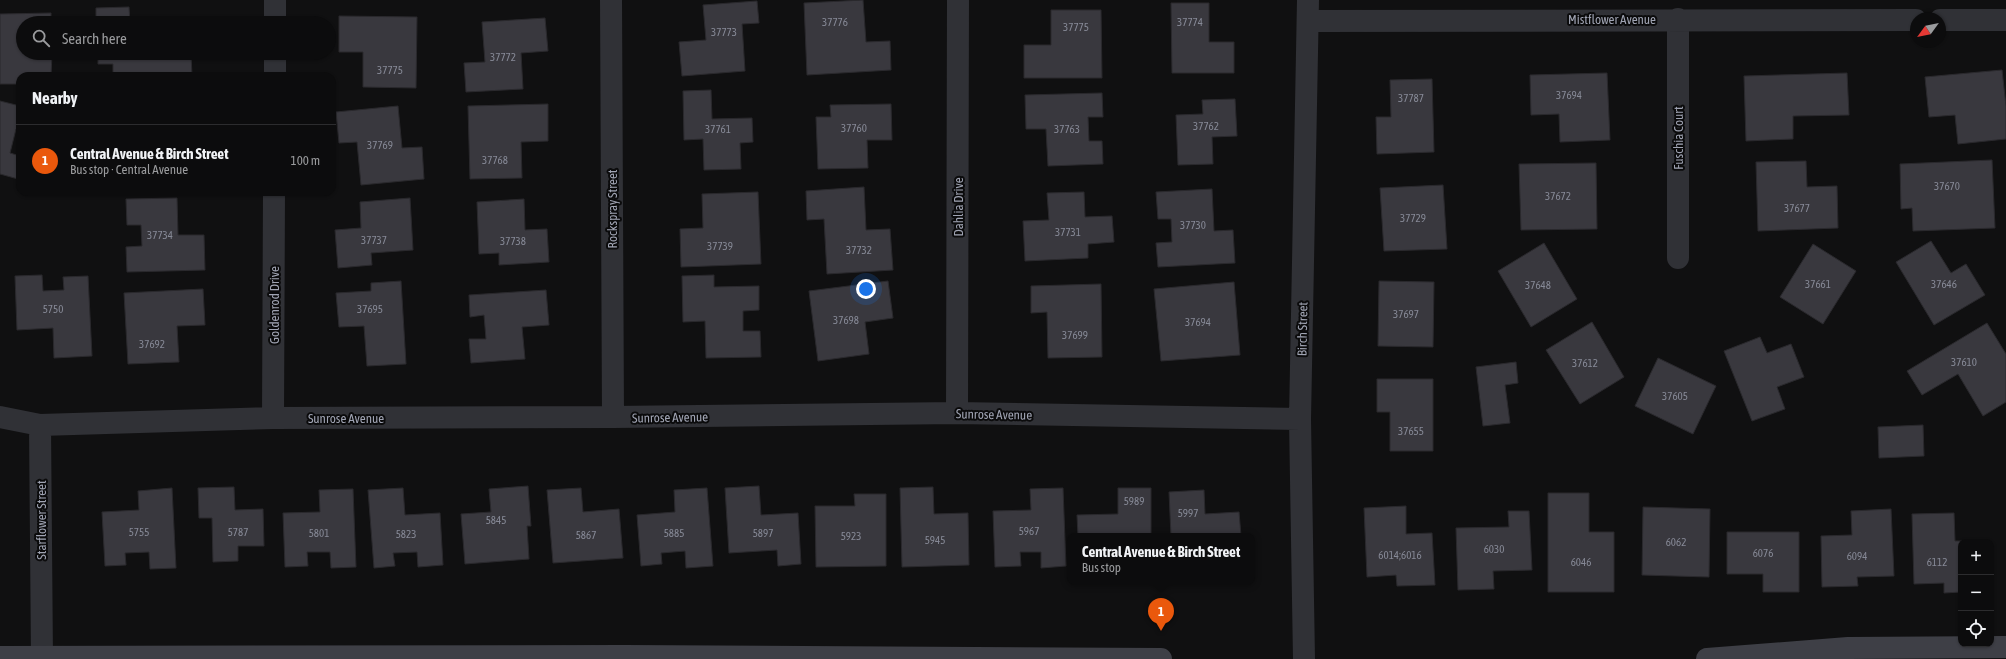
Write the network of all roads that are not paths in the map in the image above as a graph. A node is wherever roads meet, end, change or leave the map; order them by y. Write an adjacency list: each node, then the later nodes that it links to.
1 (275, 0): 5 (street)
2 (611, 0): 16 (street, Rockspray Street)
3 (958, 0): 14 (street, Dahlia Drive)
4 (1308, 10): 6 (street, Mistflower Avenue); 18 (street, Birch Street)
5 (275, 16)
6 (1678, 19): 7 (street, Mistflower Avenue); 13 (street, Fuschia Court)
7 (1910, 20)
8 (1946, 20): 9 (street)
9 (2006, 20)
10 (275, 60): 11 (street)
11 (275, 72)
12 (274, 196): 17 (street, Goldenrod Drive)
13 (1678, 258)
14 (957, 413): 16 (street, Sunrose Avenue); 18 (street, Sunrose Avenue)
15 (0, 417): 19 (street)
16 (613, 417): 17 (street, Sunrose Avenue)
17 (273, 418): 19 (street, Sunrose Avenue)
18 (1300, 419): 24 (street, Birch Street)
19 (40, 425): 22 (street, Starflower Street)
20 (2006, 647): 25 (main road)
21 (0, 657): 22 (main road)
22 (42, 658): 23 (main road)
23 (1161, 659)
24 (1304, 659)
25 (1707, 659)

